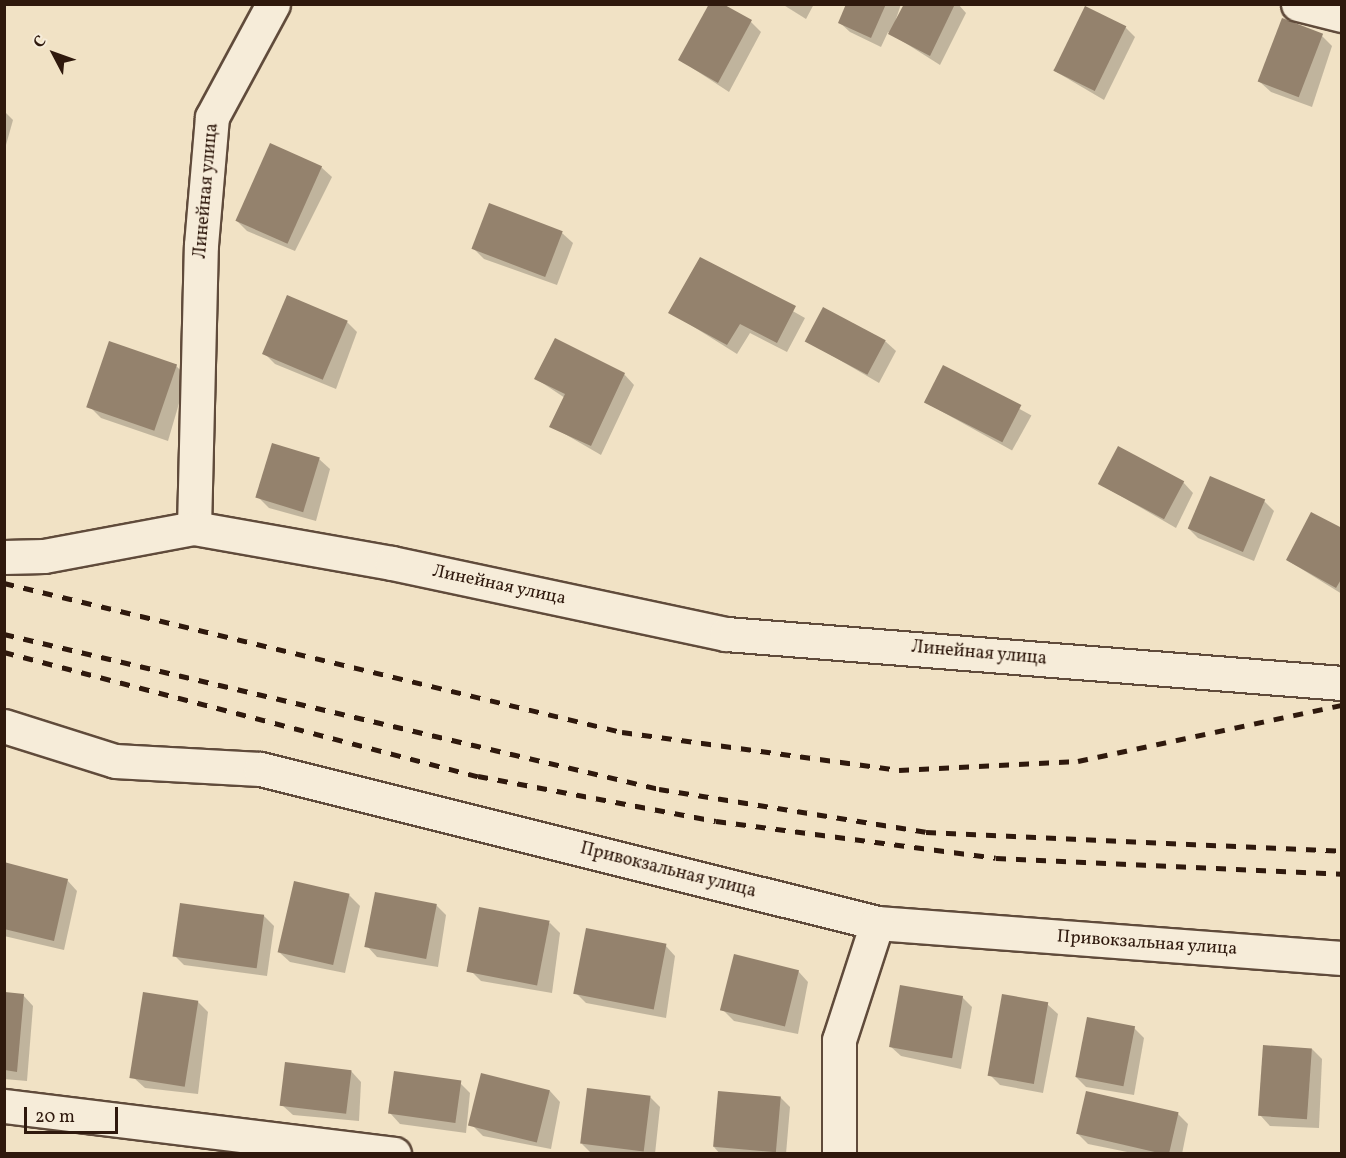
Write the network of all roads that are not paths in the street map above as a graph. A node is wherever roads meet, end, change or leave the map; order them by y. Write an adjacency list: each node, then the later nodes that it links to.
1 (273, 4): 4 (street, Линейная улица)
2 (1298, 4): 3 (street)
3 (1341, 15)
4 (194, 528): 5 (street); 6 (street, Линейная улица)
5 (4, 557)
6 (1341, 683)
7 (4, 726): 8 (street, Привокзальная улица)
8 (877, 923): 9 (street, Привокзальная улица); 12 (street)
9 (1341, 958)
10 (4, 1106): 11 (street)
11 (394, 1154)
12 (839, 1154)

